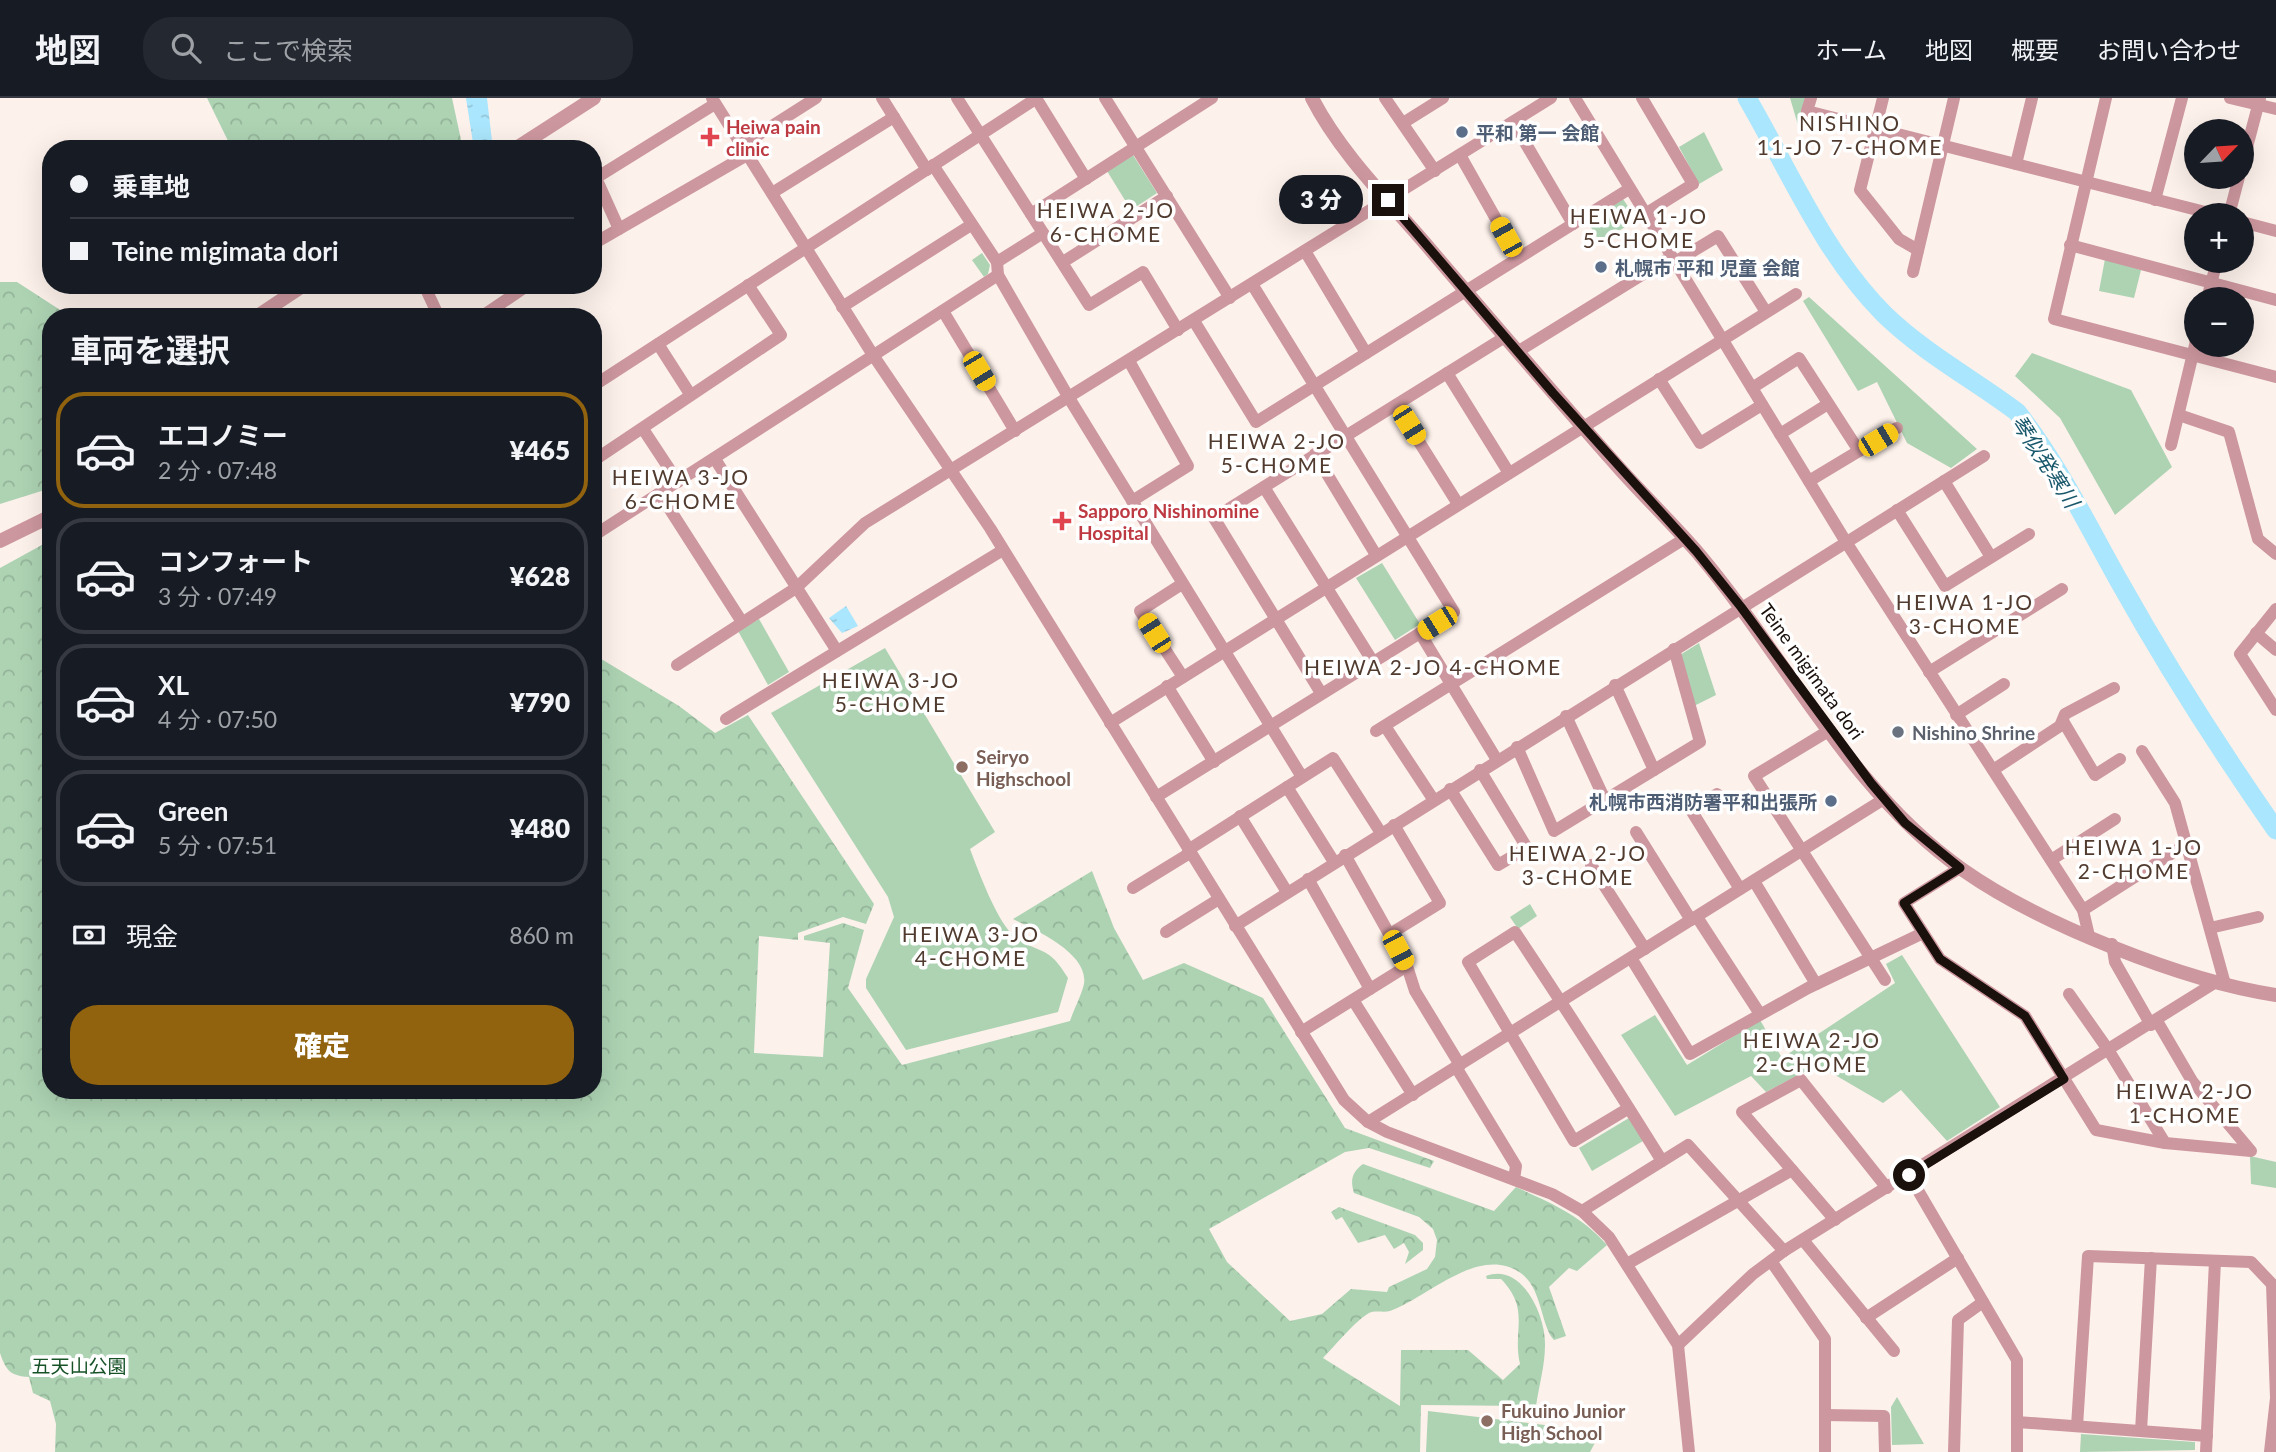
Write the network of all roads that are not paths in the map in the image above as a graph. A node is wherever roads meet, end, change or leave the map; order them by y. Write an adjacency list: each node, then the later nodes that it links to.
1 (594, 98): 30 (street)
2 (816, 98): 33 (street)
3 (882, 98): 24 (street)
4 (957, 98): 29 (street)
5 (1036, 98): 29 (street); 39 (street)
6 (1105, 98): 32 (street)
7 (1212, 98): 32 (street)
8 (1312, 98): 45 (street, Teine migimata dori)
9 (1385, 98): 27 (street)
10 (1443, 98): 27 (street)
11 (1552, 98): 26 (street)
12 (1575, 98): 41 (street)
13 (1642, 98): 49 (street)
14 (1811, 98): 28 (street)
15 (1883, 98): 28 (street)
16 (1954, 98): 31 (street)
17 (2032, 98): 35 (street)
18 (2106, 98): 40 (street)
19 (2182, 98): 46 (street)
20 (2230, 98): 22 (street)
21 (713, 101): 33 (street); 38 (street)
22 (2259, 102): 23 (street); 25 (street)
23 (2276, 110)
24 (894, 117): 36 (street); 43 (street)
25 (2254, 121)
26 (1513, 122): 34 (street); 50 (street)
27 (1403, 123): 37 (street)
28 (1876, 128): 31 (street); 59 (street)
29 (980, 135): 36 (street); 48 (street)
30 (529, 140)
31 (1943, 145): 35 (street); 59 (street)
32 (1136, 146): 39 (street); 44 (street)
33 (744, 150): 43 (street); 53 (street)
34 (1461, 155): 37 (street); 61 (street)
35 (2016, 164): 40 (street)
36 (930, 167): 51 (street); 58 (street)
37 (1435, 171): 45 (street)
38 (602, 174)
39 (1086, 178): 48 (street)
40 (2085, 181): 46 (street); 57 (street)
41 (1629, 189): 49 (street); 50 (street)
42 (602, 191): 53 (street)
43 (772, 193): 58 (street)
44 (1167, 196): 63 (street); 75 (street)
45 (1388, 200): 60 (street); 71 (street, Teine migimata dori)
46 (2155, 200): 47 (street)
47 (2184, 207)
48 (1031, 214): 55 (street)
49 (1645, 214): 62 (street)
50 (1573, 224): 61 (street)
51 (971, 225): 64 (street); 77 (street)
52 (2254, 225): 54 (street)
53 (619, 229): 56 (street)
54 (2276, 231)
55 (1043, 233): 63 (street); 64 (street)
56 (602, 239)
57 (2070, 245): 67 (street); 89 (street)
58 (806, 249): 69 (street); 77 (street)
59 (1918, 250): 65 (street)
60 (1306, 251): 68 (street); 88 (street)
61 (1518, 258): 71 (street)
62 (1673, 260): 81 (street); 85 (street); 87 (street)
63 (1063, 262): 83 (street)
64 (998, 268): 80 (street); 101 (street)
65 (1913, 272)
66 (2214, 273): 67 (street)
67 (2211, 283): 70 (street); 76 (street)
68 (1252, 284): 75 (street); 98 (street)
69 (748, 285): 86 (street); 100 (street)
70 (2210, 287)
71 (1465, 290): 84 (street, Teine migimata dori); 88 (street)
72 (290, 294): 78 (street)
73 (515, 294): 79 (street)
74 (1796, 294): 81 (street)
75 (1230, 298): 82 (street)
76 (2276, 300)
77 (842, 307): 90 (street)
78 (270, 308)
79 (494, 308)
80 (943, 311): 90 (street); 109 (street)
81 (1766, 312): 85 (street)
82 (1194, 321): 83 (street); 98 (street)
83 (1178, 330): 93 (street)
84 (1505, 337): 87 (street, Teine migimata dori); 94 (street)
85 (1722, 339): 96 (street); 99 (street)
86 (658, 344): 97 (street); 100 (street)
87 (1517, 352): 106 (street, Teine migimata dori)
88 (1366, 353): 98 (street)
89 (2184, 354)
90 (873, 355): 117 (street); 118 (street)
91 (2192, 357): 105 (street)
92 (2196, 357): 95 (street)
93 (1129, 361): 101 (street); 125 (street)
94 (1447, 373): 103 (street); 119 (street)
95 (2276, 377)
96 (1659, 379): 104 (street); 106 (street)
97 (602, 380)
98 (1315, 386): 111 (street)
99 (1752, 388): 102 (street); 104 (street)
100 (690, 394): 108 (street)
101 (1069, 398): 109 (street); 125 (street)
102 (1828, 404): 110 (street); 113 (street)
103 (1396, 405): 111 (street); 126 (street)
104 (1762, 405): 110 (street)
105 (2179, 415): 112 (street); 136 (street)
106 (1583, 427): 119 (street); 132 (street, Teine migimata dori)
107 (1897, 428): 113 (street)
108 (643, 429): 115 (street); 122 (street)
109 (1015, 431): 118 (street)
110 (1780, 434): 120 (street)
111 (1347, 435): 114 (street); 131 (street)
112 (2171, 445)
113 (1859, 451): 120 (street)
114 (1315, 454): 123 (street); 137 (street)
115 (602, 455)
116 (1984, 456): 121 (street)
117 (715, 459): 122 (street); 141 (street)
118 (951, 472): 135 (street); 141 (street)
119 (1509, 472): 126 (street)
120 (1809, 481): 134 (street)
121 (1944, 481): 127 (street); 138 (street)
122 (678, 482): 124 (street)
123 (1264, 486): 140 (street); 145 (street)
124 (660, 494): 129 (street); 146 (street)
125 (1132, 501): 139 (street)
126 (1458, 504): 131 (street)
127 (1897, 510): 134 (street); 138 (street)
128 (42, 520): 133 (street)
129 (602, 530)
130 (2029, 534): 138 (street)
131 (1408, 535): 137 (street); 147 (street)
132 (1684, 539): 143 (street, Teine migimata dori); 157 (street)
133 (0, 541)
134 (1846, 542): 143 (street); 155 (street)
135 (1003, 550): 151 (street); 168 (street)
136 (2276, 554)
137 (1376, 555): 140 (street)
138 (1991, 558)
139 (1182, 584): 152 (street); 156 (street)
140 (1326, 587): 145 (street); 153 (street)
141 (796, 588): 146 (street); 151 (street)
142 (2062, 589): 155 (street)
143 (1741, 607): 149 (street); 170 (street, Teine migimata dori)
144 (2276, 609): 148 (street)
145 (1275, 618): 152 (street); 162 (street)
146 (742, 622): 154 (street)
147 (1420, 633): 153 (street); 157 (street)
148 (2256, 633): 150 (street); 163 (street)
149 (1674, 649): 159 (street); 177 (street)
150 (2276, 650)
151 (837, 651): 166 (street)
152 (1223, 651): 156 (street); 169 (street)
153 (1373, 662): 162 (street)
154 (677, 665)
155 (1928, 672): 164 (street)
156 (1182, 677): 160 (street)
157 (1450, 684): 174 (street); 184 (street)
158 (2004, 684): 164 (street)
159 (1615, 685): 165 (street); 177 (street)
160 (1167, 686): 168 (street); 175 (street)
161 (2114, 688): 167 (street)
162 (1321, 693): 169 (street)
163 (2276, 710)
164 (1956, 715): 178 (street)
165 (1566, 716): 171 (street); 186 (street)
166 (726, 719)
167 (2063, 720): 173 (street); 178 (street)
168 (1110, 723): 183 (street)
169 (1271, 727): 175 (street); 179 (street)
170 (1830, 730): 185 (street, Teine migimata dori); 193 (street)
171 (1517, 747): 174 (street); 186 (street)
172 (2142, 751): 192 (street)
173 (2120, 759)
174 (1497, 760): 176 (street)
175 (1214, 762): 183 (street)
176 (1480, 770): 181 (street); 181 (street)
177 (1654, 770): 186 (street)
178 (1993, 770): 196 (street)
179 (1302, 777): 180 (street); 191 (street)
180 (1287, 787): 187 (street); 195 (street)
181 (1450, 789): 184 (street)
182 (1717, 794): 202 (street)
183 (1156, 797): 194 (street)
184 (1433, 799): 189 (street)
185 (1884, 799): 193 (street); 198 (street, Teine migimata dori)
186 (1605, 800)
187 (1240, 816): 194 (street); 203 (street)
188 (2115, 819): 196 (street)
189 (1394, 825): 191 (street); 212 (street)
190 (1636, 832): 207 (street)
191 (1381, 833): 195 (street)
192 (2185, 845): 205 (street); 209 (street)
193 (1802, 850): 200 (street); 217 (street)
194 (1189, 851): 201 (street); 204 (street)
195 (1340, 859): 199 (street); 212 (street)
196 (2050, 860): 205 (street)
197 (1591, 865): 215 (street)
198 (1960, 868): 211 (street); 213 (street, Teine migimata dori)
199 (1308, 879): 203 (street); 222 (street)
200 (1754, 881): 202 (street); 221 (street)
201 (1133, 888)
202 (1740, 889): 207 (street)
203 (1287, 892): 208 (street)
204 (1219, 899): 208 (street); 210 (street)
205 (2083, 910): 213 (street)
206 (2258, 917): 209 (street)
207 (1694, 918): 215 (street); 227 (street)
208 (1235, 926): 229 (street)
209 (2210, 928): 220 (street)
210 (1166, 932)
211 (1923, 933): 217 (street); 233 (street)
212 (1390, 934): 218 (street)
213 (2089, 936): 214 (street, Teine migimata dori)
214 (2112, 944): 220 (street, Teine migimata dori); 228 (street)
215 (1645, 949): 216 (street)
216 (1631, 958): 226 (street); 227 (street)
217 (1871, 958): 219 (street); 221 (street)
218 (1407, 966): 222 (street); 232 (street)
219 (1885, 980)
220 (2221, 983): 224 (street, Teine migimata dori); 228 (street)
221 (1816, 984): 227 (street)
222 (1370, 989): 225 (street)
223 (2069, 994): 231 (street)
224 (2276, 995)
225 (1353, 1000): 229 (street); 234 (street)
226 (1562, 1003): 230 (street); 230 (street); 235 (street)
227 (1760, 1014)
228 (2154, 1023): 231 (street); 237 (street)
229 (1301, 1032): 236 (street)
230 (1510, 1035): 232 (street); 235 (street)
231 (2109, 1051): 233 (street); 237 (street)
232 (1458, 1066): 234 (street); 241 (street)
233 (2064, 1079): 237 (street); 240 (street)
234 (1413, 1095): 236 (street)
235 (1629, 1108): 238 (street)
236 (1368, 1122): 241 (street)
237 (2165, 1143)
238 (1662, 1161): 243 (street); 244 (street)
239 (1792, 1170): 242 (street); 243 (street); 245 (street)
240 (1909, 1175): 242 (street); 248 (street)
241 (1514, 1179): 244 (street)
242 (1887, 1188): 245 (street)
243 (1738, 1200): 247 (street); 252 (street)
244 (1582, 1211): 252 (street)
245 (1836, 1220): 246 (street)
246 (1803, 1240): 247 (street); 254 (street)
247 (1784, 1251): 250 (street)
248 (1958, 1258): 253 (street); 254 (street)
249 (2151, 1258): 251 (street); 259 (street); 260 (street)
250 (1771, 1261): 255 (street); 257 (street)
251 (2215, 1261): 261 (street); 268 (street)
252 (1627, 1264): 255 (street)
253 (1983, 1302): 258 (street); 265 (street)
254 (1866, 1318): 256 (street)
255 (1678, 1345): 262 (street)
256 (1894, 1351)
257 (1825, 1415): 263 (street); 264 (street)
258 (2017, 1422): 259 (street); 266 (street)
259 (2077, 1426): 260 (street)
260 (2141, 1430): 261 (street)
261 (2207, 1436): 267 (street)
262 (1689, 1452)
263 (1825, 1452)
264 (1885, 1452)
265 (1954, 1452)
266 (2017, 1452)
267 (2206, 1452)
268 (2270, 1452)

